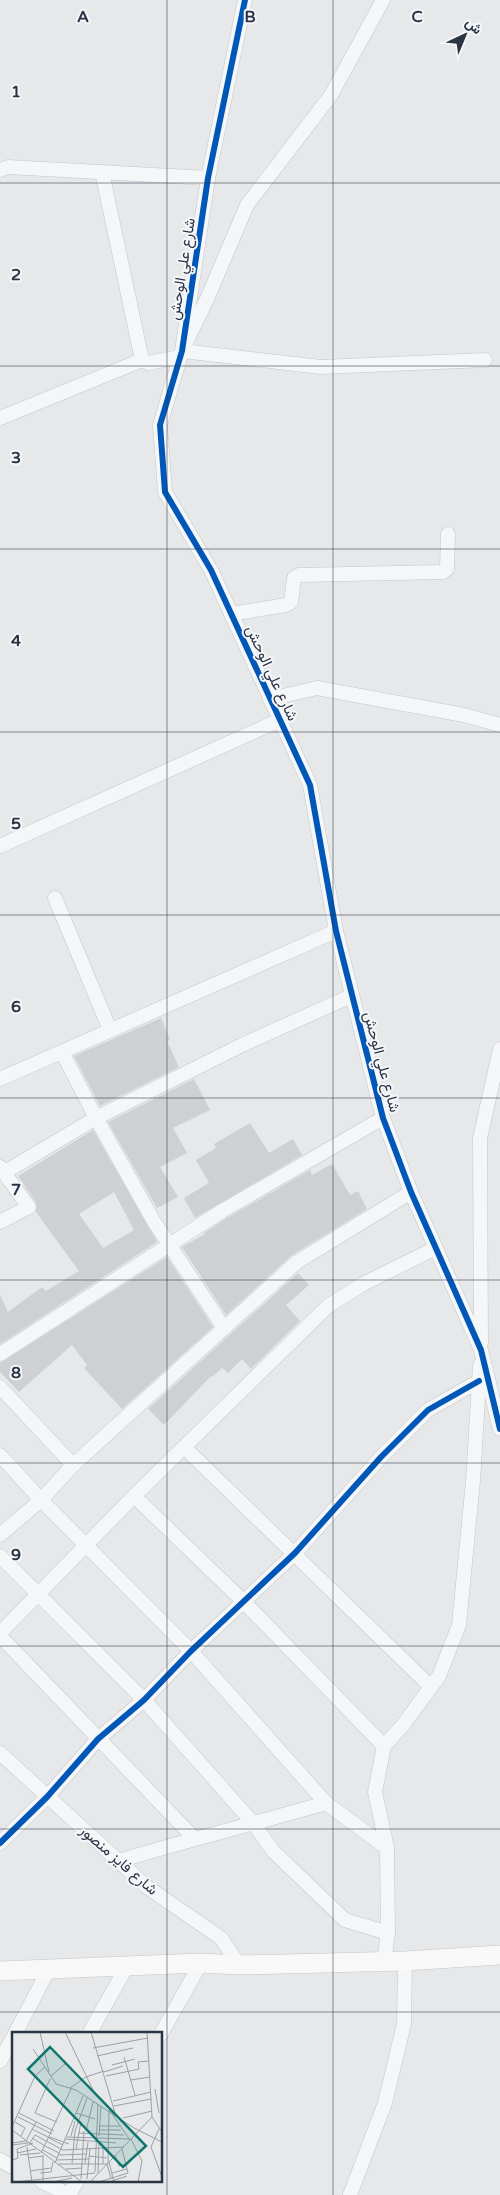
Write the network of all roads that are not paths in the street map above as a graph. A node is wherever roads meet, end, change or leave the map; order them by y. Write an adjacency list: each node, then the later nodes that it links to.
1 (245, 0): 5 (street, شارع علي الوحش)
2 (383, 0): 6 (street)
3 (0, 170): 4 (street)
4 (102, 172): 5 (street); 7 (street)
5 (208, 178): 6 (street, شارع علي الوحش)
6 (181, 354): 7 (street); 8 (street); 11 (street, شارع علي الوحش)
7 (142, 360): 9 (street)
8 (485, 360)
9 (0, 418)
10 (448, 534): 11 (street)
11 (231, 614): 12 (street, شارع علي الوحش)
12 (270, 698): 13 (street, شارع علي الوحش); 14 (street)
13 (280, 720): 15 (street); 17 (street, شارع علي الوحش)
14 (500, 725)
15 (0, 846)
16 (55, 898): 19 (street)
17 (336, 931): 18 (street, شارع علي الوحش); 19 (street)
18 (351, 996): 23 (street); 24 (street, شارع علي الوحش)
19 (110, 1030): 21 (street)
20 (500, 1049): 31 (street)
21 (62, 1052): 22 (street); 23 (street)
22 (0, 1078)
23 (96, 1118): 25 (street); 28 (street)
24 (383, 1118): 26 (street, شارع علي الوحش); 28 (street)
25 (2, 1170): 27 (street)
26 (411, 1192): 29 (street, شارع علي الوحش); 30 (street)
27 (0, 1222)
28 (169, 1244): 30 (street); 32 (street)
29 (436, 1248): 31 (street, شارع علي الوحش); 36 (street)
30 (224, 1328): 38 (street)
31 (481, 1350): 33 (street); 35 (street)
32 (0, 1354)
33 (479, 1381): 43 (street); 49 (street)
34 (0, 1386): 38 (street)
35 (500, 1429)
36 (184, 1446): 39 (street); 43 (street)
37 (0, 1455): 40 (street)
38 (73, 1464): 40 (street)
39 (134, 1496): 42 (street); 46 (street)
40 (41, 1500): 41 (street); 42 (street)
41 (0, 1534)
42 (86, 1546): 45 (street); 48 (street)
43 (295, 1553): 46 (street); 49 (street)
44 (0, 1556): 45 (street)
45 (37, 1593): 47 (street); 50 (street)
46 (244, 1601): 48 (street); 52 (street)
47 (1, 1638): 51 (street)
48 (191, 1650): 50 (street); 55 (street)
49 (431, 1687): 52 (street)
50 (144, 1700): 51 (street); 56 (street)
51 (98, 1739): 54 (street); 57 (street)
52 (384, 1746): 59 (street)
53 (0, 1753): 54 (street, شارع فايز منصور)
54 (47, 1797): 58 (street); 60 (street, شارع فايز منصور)
55 (326, 1803): 56 (street); 59 (street)
56 (254, 1824): 57 (street); 61 (street)
57 (194, 1838): 60 (street)
58 (0, 1843)
59 (387, 1848): 61 (street)
60 (118, 1861): 66 (street, شارع فايز منصور)
61 (388, 1933): 63 (street)
62 (500, 1956): 64 (main road)
63 (384, 1961): 64 (main road); 66 (main road)
64 (405, 1961): 79 (street)
65 (201, 1963): 66 (main road); 67 (main road); 72 (street)
66 (239, 1965)
67 (127, 1966): 68 (main road); 71 (street)
68 (49, 1969): 69 (main road); 70 (street)
69 (0, 1971)
70 (16, 2032)
71 (90, 2032)
72 (162, 2032)
73 (12, 2039): 74 (street)
74 (0, 2061)
75 (0, 2160): 76 (street)
76 (12, 2166)
77 (43, 2182): 78 (street)
78 (76, 2182)
79 (350, 2195)

